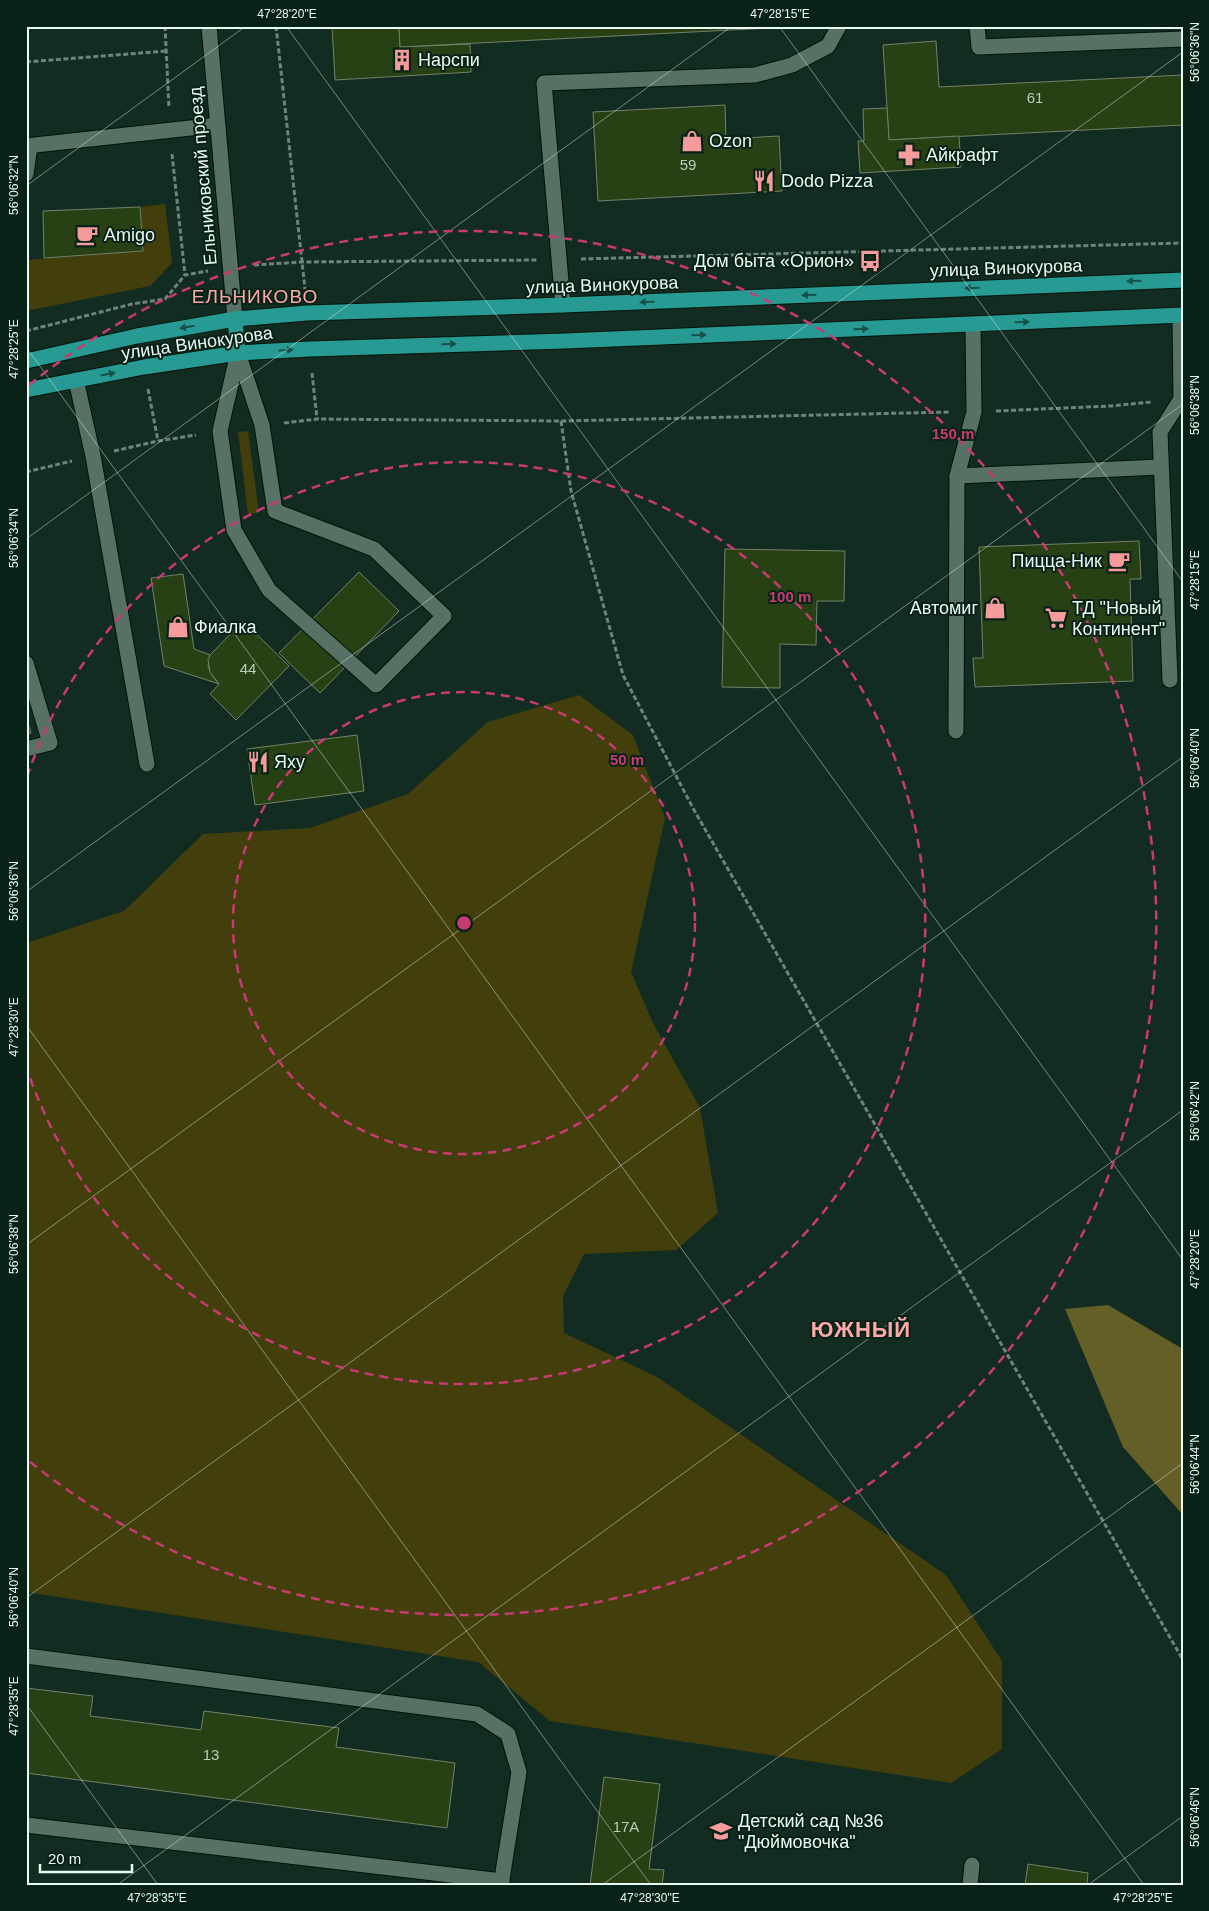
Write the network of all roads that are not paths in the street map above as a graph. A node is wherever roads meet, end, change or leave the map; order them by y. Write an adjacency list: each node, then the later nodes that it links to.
1 (209, 26): 5 (street, Ельниковский проезд)
2 (839, 26): 9 (street)
3 (977, 26): 4 (street)
4 (1183, 39)
5 (218, 125): 6 (street); 11 (street, Ельниковский проезд)
6 (28, 146): 7 (street)
7 (26, 174)
8 (1183, 280): 9 (main road, улица Винокурова, one-way to 9)
9 (563, 305): 11 (main road, улица Винокурова)
10 (1181, 315): 12 (main road, улица Винокурова, one-way to 10); 17 (street)
11 (235, 319): 13 (main road, Ельниковский проезд); 14 (main road, улица Винокурова, one-way to 14)
12 (973, 324): 13 (main road, улица Винокурова, one-way to 12); 19 (street)
13 (238, 353): 13 (street); 15 (main road, улица Винокурова, one-way to 13)
14 (26, 361)
15 (76, 380): 16 (main road, улица Винокурова); 24 (street)
16 (26, 390)
17 (1182, 401): 18 (street)
18 (1160, 467): 19 (street); 21 (street)
19 (957, 476): 22 (street)
20 (26, 663): 23 (street)
21 (1170, 680)
22 (956, 731)
23 (26, 749)
24 (148, 764)
25 (26, 1656): 28 (street)
26 (26, 1825): 28 (street)
27 (972, 1865): 29 (street)
28 (502, 1883)
29 (970, 1885)

